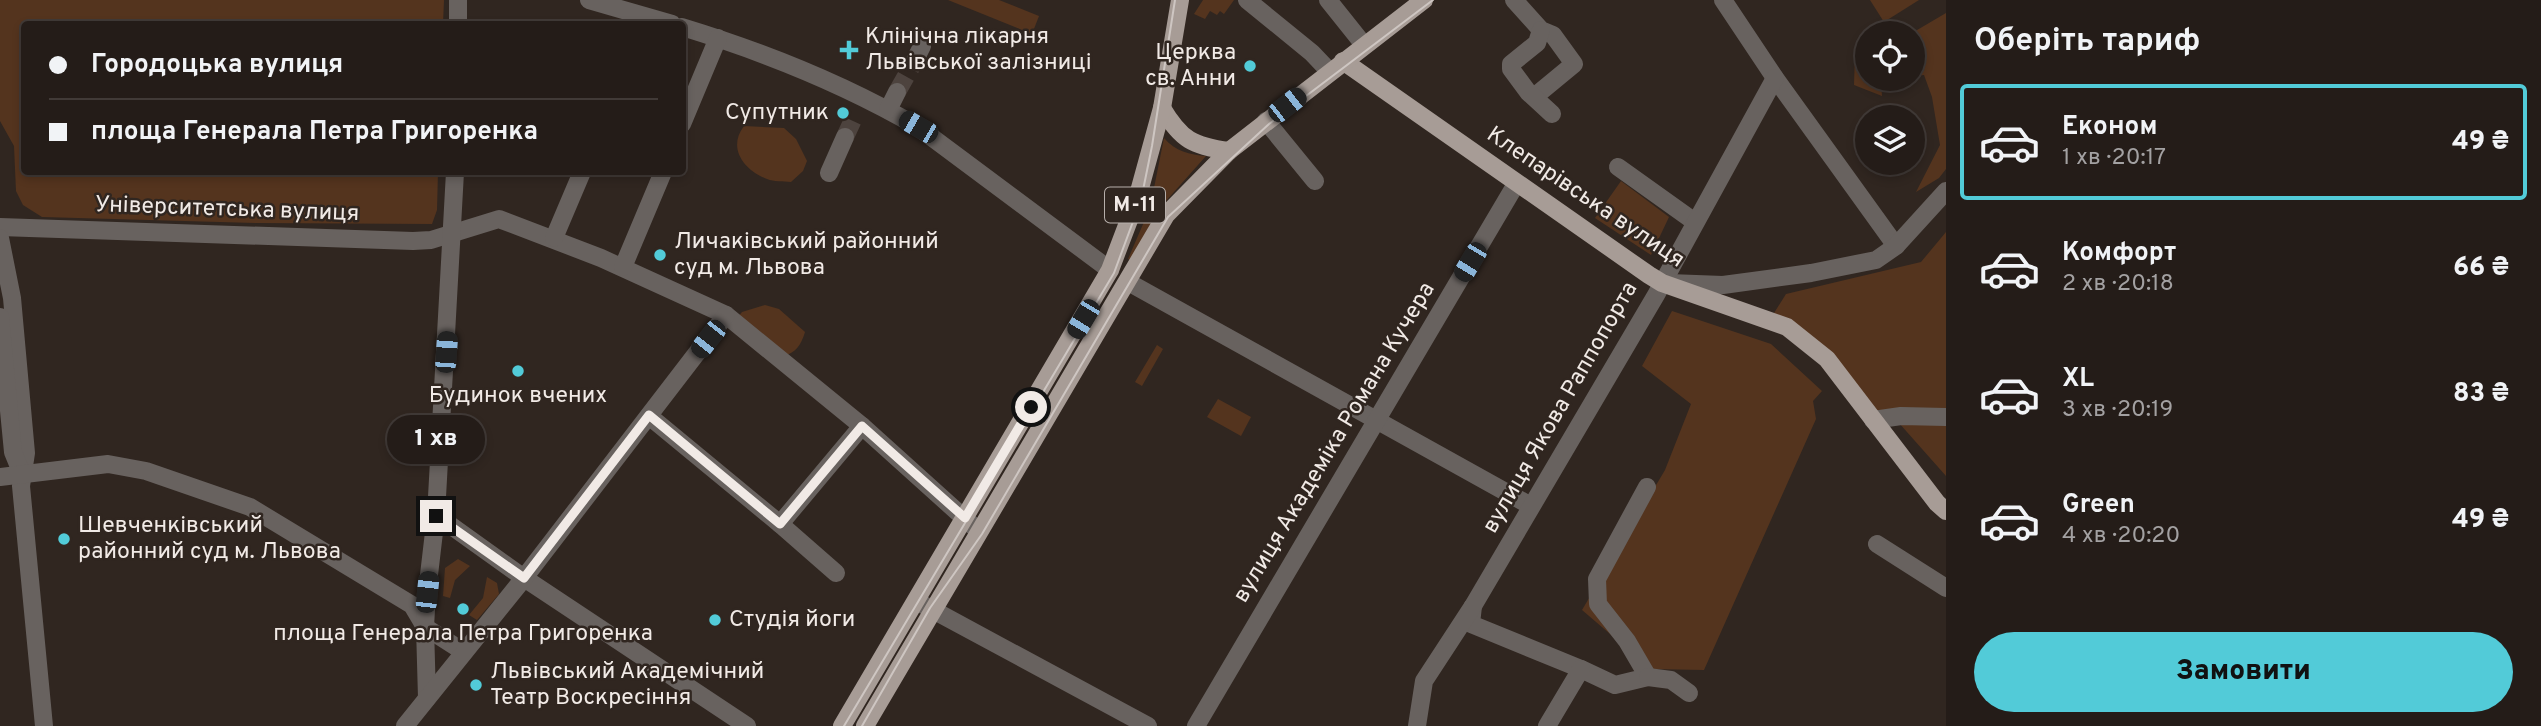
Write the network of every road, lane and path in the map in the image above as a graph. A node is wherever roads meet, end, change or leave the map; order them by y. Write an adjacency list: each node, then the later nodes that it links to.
1 (458, 0): 9 (street)
2 (589, 0): 10 (street)
3 (1180, 0): 19 (main road, М-11)
4 (1247, 0): 15 (street)
5 (1328, 0): 14 (street)
6 (1424, 0): 14 (main road, М-11)
7 (1514, 0): 12 (street)
8 (1723, 0): 16 (street)
9 (458, 21)
10 (662, 21)
11 (686, 28): 13 (street)
12 (1541, 30): 18 (street); 18 (street)
13 (718, 38): 20 (street); 21 (street)
14 (1364, 45): 15 (main road, М-11)
15 (1336, 66): 23 (main road, М-11); 32 (main road, Клепарівська вулиця)
16 (1775, 78): 34 (street, вулиця Якова Раппопорта); 39 (street)
17 (897, 92): 20 (street)
18 (1534, 97): 22 (street)
19 (1162, 108): 25 (main road); 41 (main road, М-11)
20 (888, 110): 41 (street)
21 (686, 114)
22 (1552, 114)
23 (1266, 121): 25 (main road, М-11); 31 (street)
24 (845, 137): 27 (street)
25 (1229, 151): 42 (main road, М-11)
26 (1618, 167): 34 (street)
27 (829, 173)
28 (455, 175): 36 (street)
29 (581, 175): 38 (street)
30 (662, 175): 40 (street)
31 (1315, 181)
32 (1516, 184): 43 (main road, Клепарівська вулиця); 48 (street, вулиця Академіка Романа Кучера)
33 (1946, 191): 39 (street)
34 (1695, 222): 43 (street, вулиця Якова Раппопорта)
35 (0, 227): 36 (street, Університетська вулиця)
36 (452, 233): 38 (street, Університетська вулиця); 56 (street)
37 (0, 238): 51 (street)
38 (554, 238): 40 (street, Університетська вулиця)
39 (1896, 246): 43 (street)
40 (623, 267): 44 (street, Університетська вулиця)
41 (1110, 270): 57 (main road, М-11)
42 (1128, 282): 48 (street); 59 (main road, М-11)
43 (1662, 283): 49 (main road, Клепарівська вулиця); 54 (street, вулиця Якова Раппопорта)
44 (726, 315): 46 (street); 50 (street, Університетська вулиця)
45 (0, 317): 51 (street)
46 (649, 415): 58 (street); 62 (street)
47 (1946, 417): 49 (street)
48 (1377, 419): 54 (street); 79 (street, вулиця Академіка Романа Кучера)
49 (1873, 420): 55 (main road, Клепарівська вулиця)
50 (862, 426): 57 (street, Університетська вулиця); 58 (street)
51 (22, 474): 52 (street); 67 (street); 73 (street)
52 (0, 477)
53 (1647, 487): 70 (street)
54 (1531, 506): 65 (street, вулиця Якова Раппопорта)
55 (1946, 511)
56 (436, 516): 62 (street); 67 (street)
57 (965, 518): 59 (street, Університетська вулиця); 64 (main road, М-11)
58 (780, 524): 61 (street)
59 (979, 532): 66 (main road, М-11)
60 (1877, 544): 63 (street)
61 (836, 573)
62 (524, 578): 68 (street); 75 (street)
63 (1946, 588)
64 (916, 600): 66 (street); 76 (main road, М-11)
65 (1473, 606): 69 (street); 80 (street, вулиця Якова Раппопорта)
66 (933, 610): 77 (main road, М-11); 78 (street)
67 (425, 627): 68 (street); 72 (street)
68 (464, 652): 72 (street)
69 (1581, 668): 70 (street); 81 (street)
70 (1648, 677): 71 (street)
71 (1689, 694)
72 (427, 698): 74 (street)
73 (44, 726)
74 (405, 726)
75 (747, 726)
76 (842, 726)
77 (865, 726)
78 (1148, 726)
79 (1196, 726)
80 (1416, 726)
81 (1547, 726)

